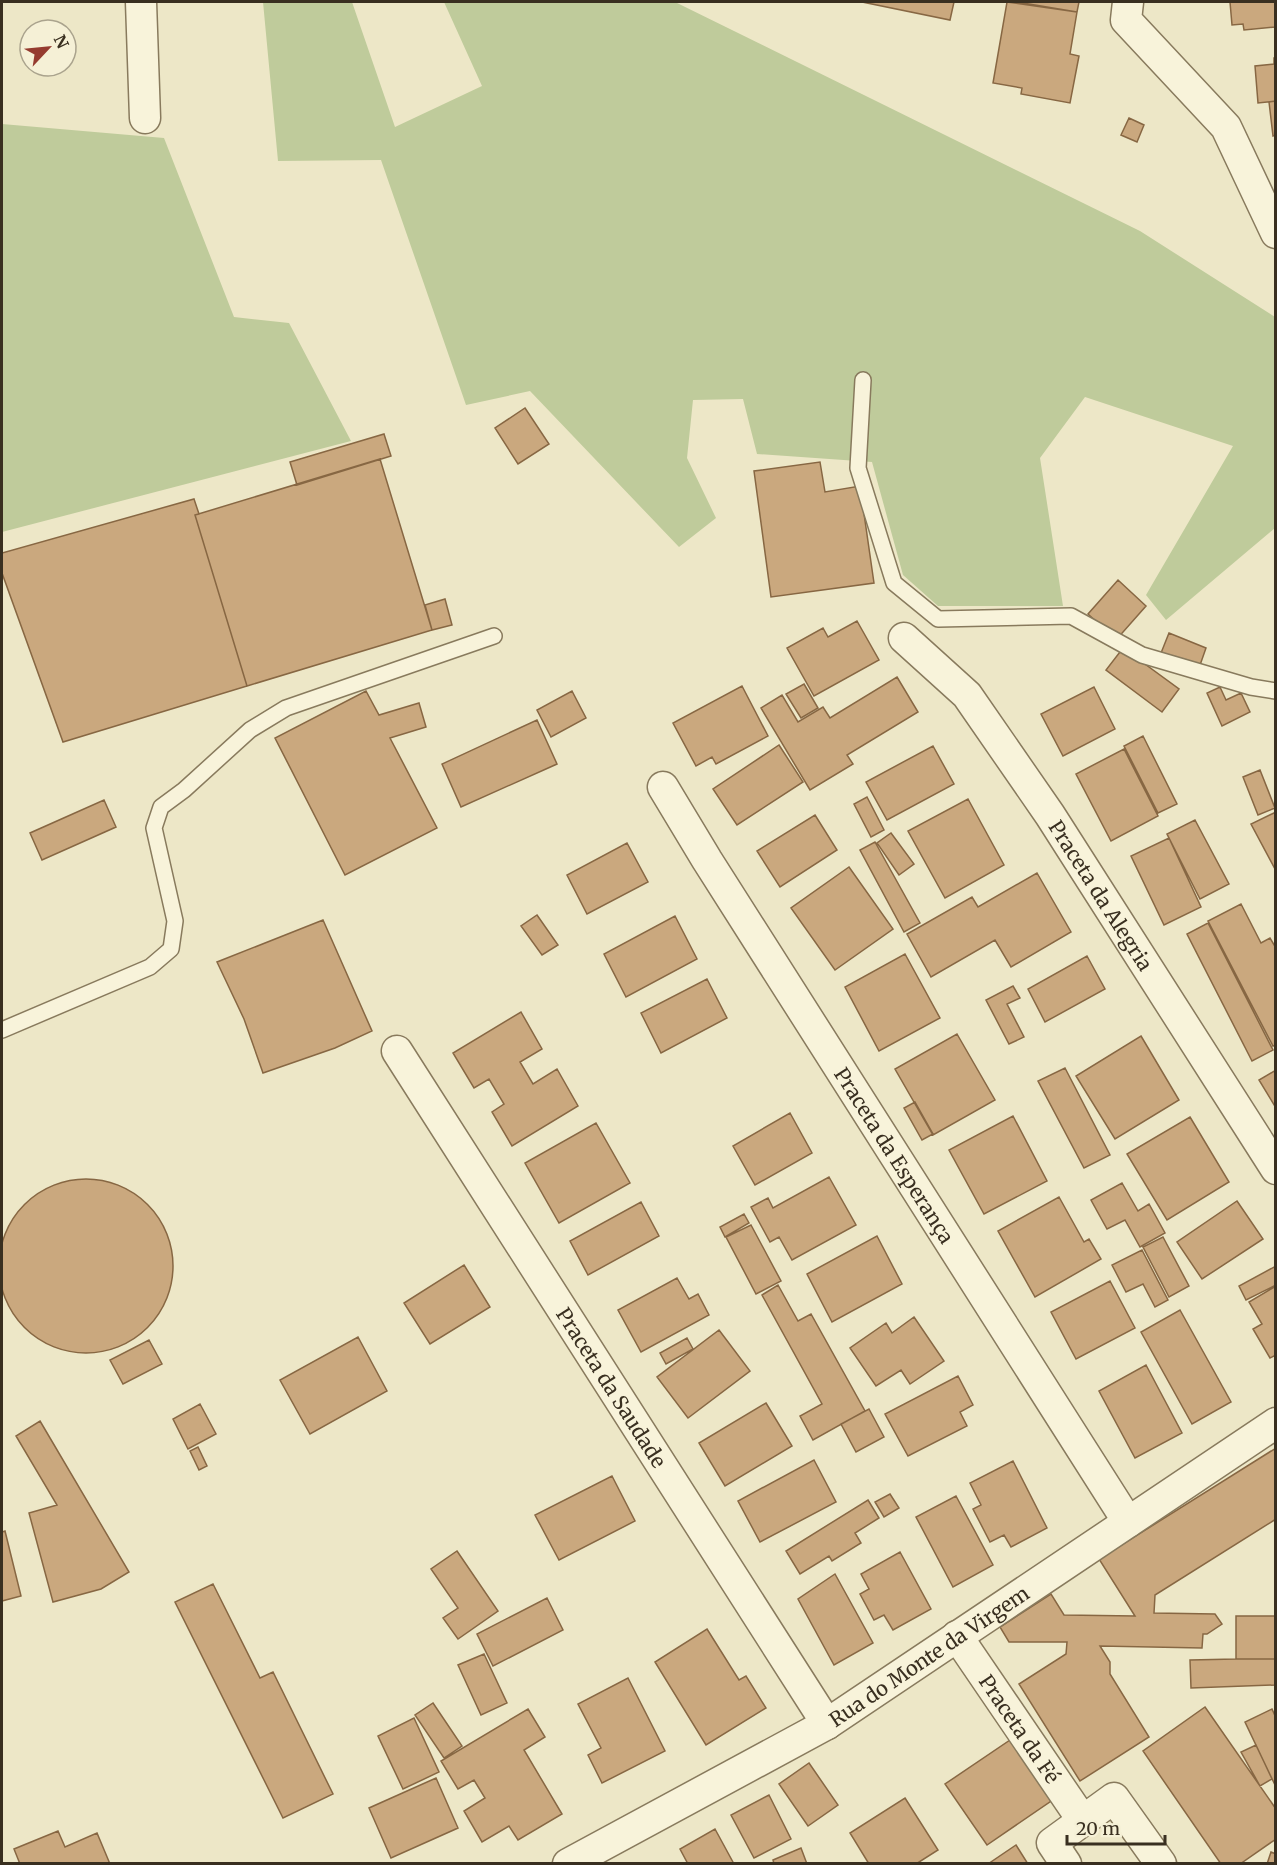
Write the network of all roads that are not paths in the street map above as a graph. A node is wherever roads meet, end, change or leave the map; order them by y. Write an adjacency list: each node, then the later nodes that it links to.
1 (141, 2): 3 (street)
2 (1128, 2): 4 (street)
3 (145, 118)
4 (1275, 233)
5 (863, 381): 8 (lane)
6 (494, 636): 10 (lane)
7 (904, 638): 12 (street, Praceta da Alegria)
8 (1275, 691)
9 (663, 788): 14 (street, Praceta da Esperança)
10 (2, 1030)
11 (396, 1051): 16 (street, Praceta da Saudade)
12 (1275, 1169)
13 (1275, 1423): 14 (street, Rua do Monte da Virgem)
14 (1128, 1522): 15 (street, Rua do Monte da Virgem)
15 (957, 1636): 16 (street, Rua do Monte da Virgem); 17 (street, Praceta da Fé)
16 (827, 1724): 18 (street, Rua do Monte da Virgem)
17 (1083, 1821): 19 (street); 20 (street)
18 (568, 1863)
19 (1066, 1863)
20 (1161, 1863)

